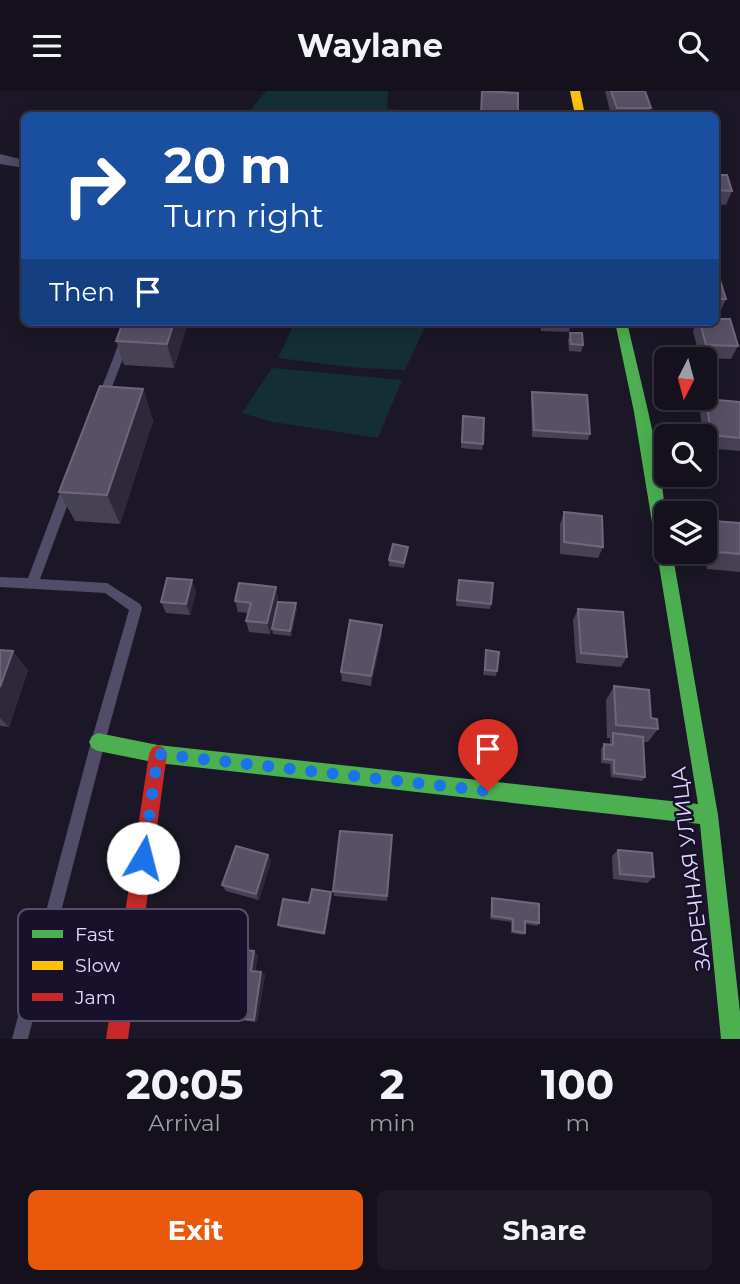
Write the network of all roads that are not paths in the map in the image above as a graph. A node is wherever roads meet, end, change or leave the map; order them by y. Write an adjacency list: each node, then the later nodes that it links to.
1 (575, 91): 2 (main road)
2 (579, 112)
3 (0, 159): 4 (street)
4 (21, 164)
5 (130, 326): 7 (lane)
6 (622, 326): 13 (main road, ЗАРЕЧНАЯ УЛИЦА)
7 (97, 414)
8 (72, 479): 10 (lane)
9 (0, 582): 10 (lane)
10 (32, 583): 11 (lane)
11 (98, 742): 12 (main road); 14 (lane)
12 (158, 754): 13 (main road); 15 (main road)
13 (709, 815): 20 (main road, ЗАРЕЧНАЯ УЛИЦА)
14 (54, 909)
15 (136, 909)
16 (25, 1021): 18 (lane)
17 (120, 1021): 19 (main road)
18 (20, 1039)
19 (117, 1039)
20 (732, 1039)

